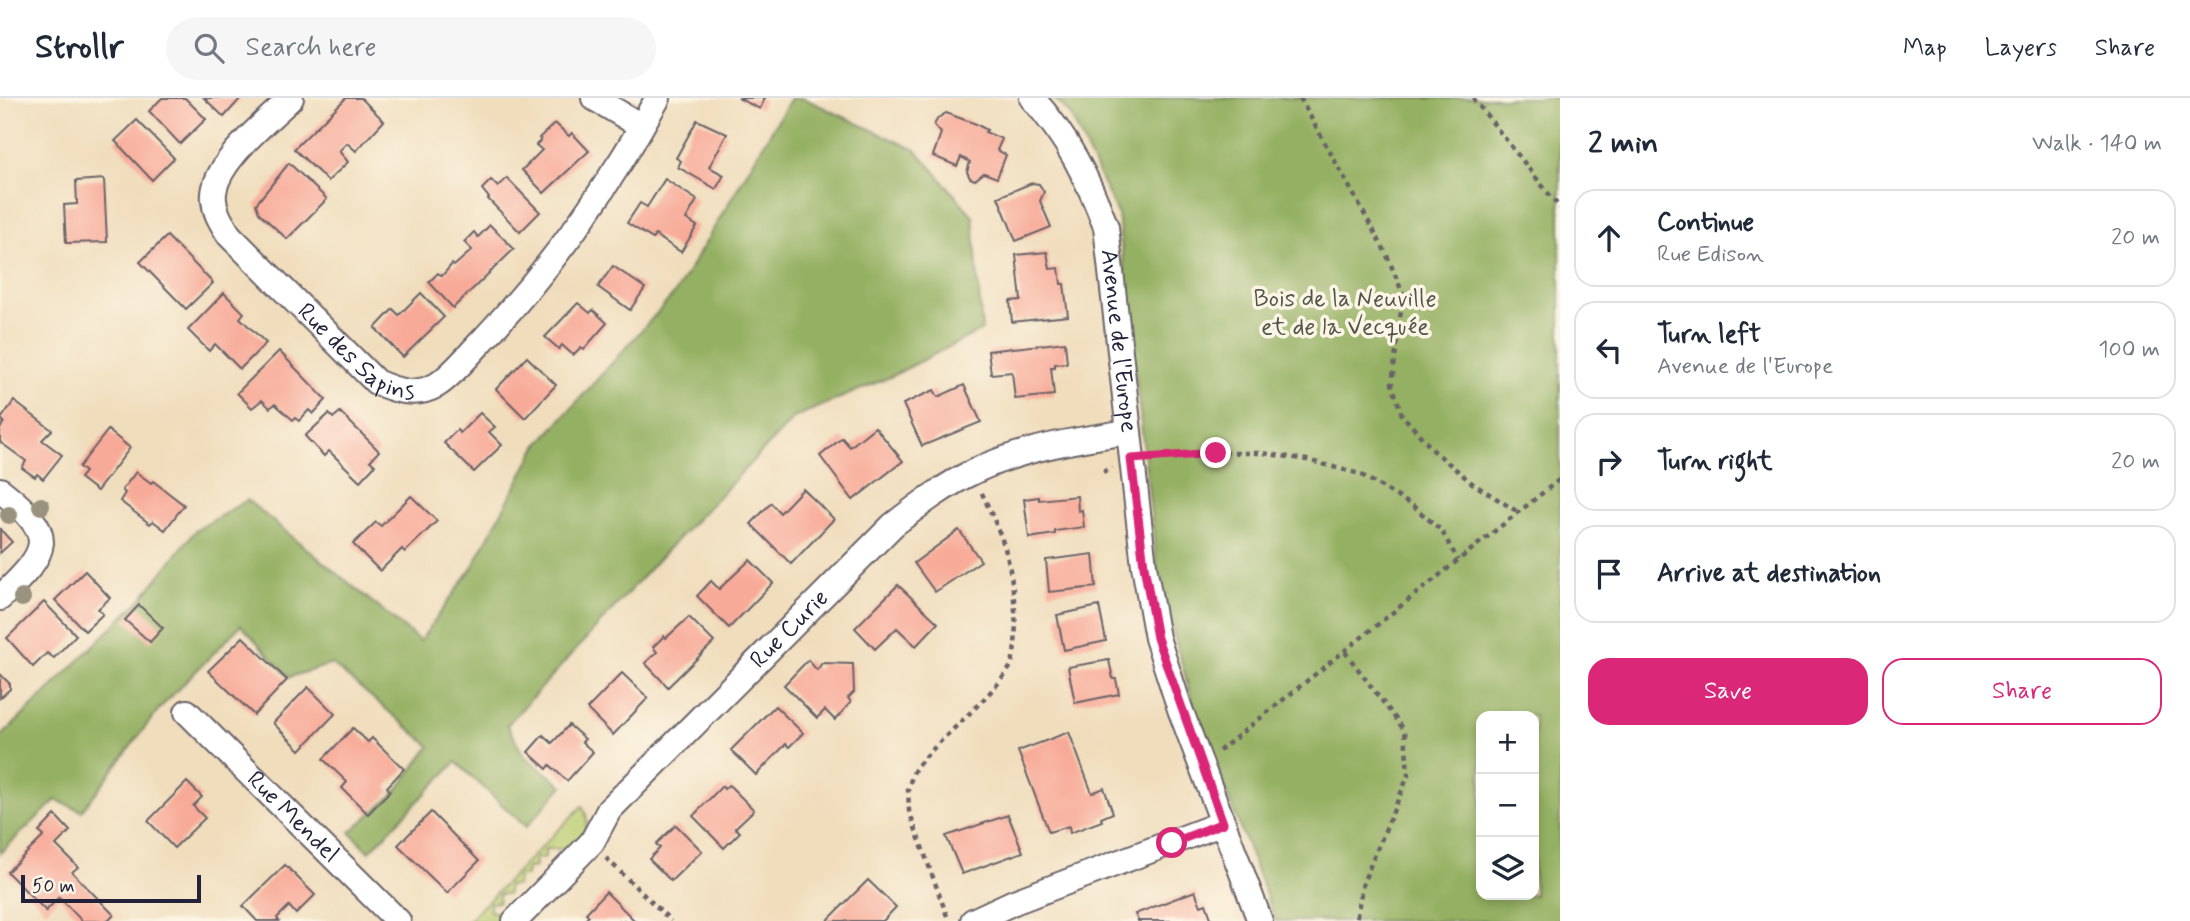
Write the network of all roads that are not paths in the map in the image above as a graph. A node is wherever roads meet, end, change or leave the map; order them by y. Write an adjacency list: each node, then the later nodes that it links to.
1 (291, 98): 5 (street, Rue des Sapins)
2 (594, 98): 5 (street)
3 (657, 98): 5 (street, Rue des Sapins)
4 (1032, 98): 6 (street, Avenue de l'Europe)
5 (641, 126)
6 (1128, 432): 10 (street, Avenue de l'Europe); 12 (street, Rue Curie)
7 (0, 490): 8 (street)
8 (0, 598)
9 (187, 712): 11 (street, Rue Mendel)
10 (1223, 823): 13 (street); 14 (street, Avenue de l'Europe)
11 (398, 921)
12 (514, 921)
13 (973, 921)
14 (1260, 921)

